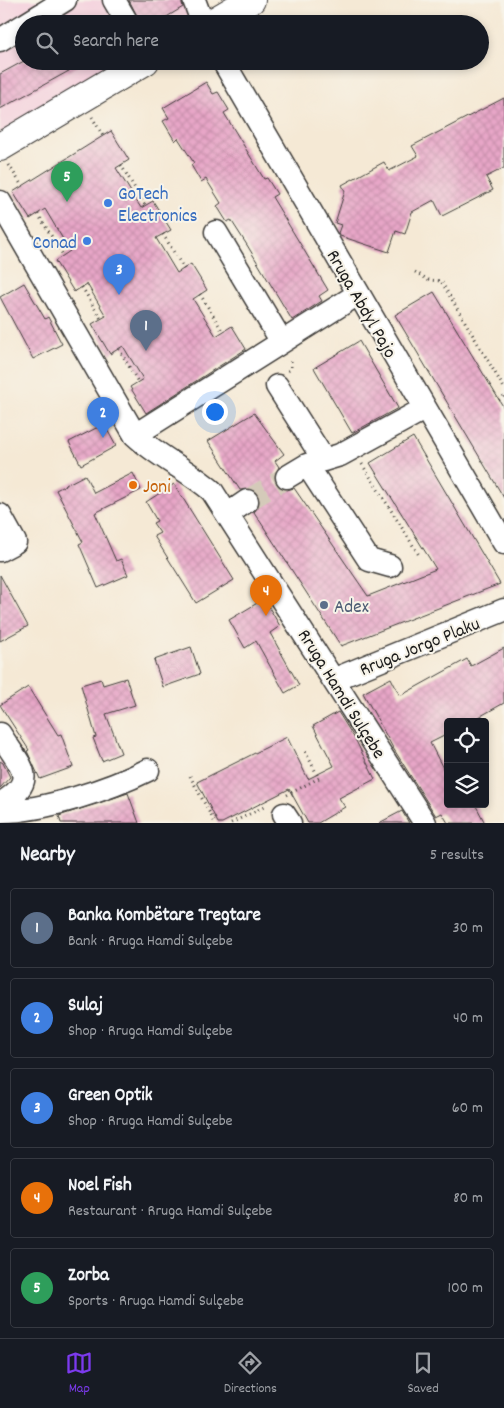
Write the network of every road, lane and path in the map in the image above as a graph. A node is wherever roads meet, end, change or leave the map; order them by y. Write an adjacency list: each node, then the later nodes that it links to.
1 (65, 0): 5 (street)
2 (114, 0): 6 (street)
3 (194, 0): 7 (street)
4 (251, 0): 8 (main road)
5 (40, 15)
6 (123, 15)
7 (200, 15)
8 (225, 15)
9 (15, 30): 10 (street)
10 (0, 40)
11 (130, 70): 13 (main road)
12 (228, 70): 25 (street, Rruga Abdyl Pajo)
13 (0, 147)
14 (121, 165): 16 (path)
15 (0, 202): 36 (street, Rruga Hamdi Sulçebe)
16 (146, 205)
17 (38, 214): 20 (path)
18 (216, 232): 28 (street)
19 (163, 234): 21 (path)
20 (63, 255)
21 (184, 269)
22 (415, 272): 32 (path)
23 (82, 287): 26 (path)
24 (200, 294): 27 (path)
25 (358, 294): 28 (street); 35 (street, Rruga Abdyl Pajo)
26 (101, 319)
27 (223, 332)
28 (282, 342): 36 (street)
29 (119, 349): 30 (path)
30 (138, 382)
31 (277, 386): 38 (street)
32 (504, 388)
33 (504, 396): 34 (path)
34 (499, 400)
35 (424, 409): 37 (street); 43 (street, Rruga Abdyl Pajo)
36 (135, 435): 41 (street, Rruga Hamdi Sulçebe)
37 (352, 449): 38 (street); 45 (path)
38 (315, 463): 39 (street); 46 (street)
39 (287, 477)
40 (247, 501): 41 (street)
41 (228, 514): 48 (street, Rruga Hamdi Sulçebe)
42 (0, 515): 44 (street)
43 (504, 543)
44 (0, 550)
45 (418, 555)
46 (390, 566)
47 (501, 617): 48 (street, Rruga Jorgo Plaku)
48 (334, 679): 58 (street, Rruga Hamdi Sulçebe)
49 (0, 734): 53 (street)
50 (306, 751): 54 (path)
51 (148, 770): 55 (street)
52 (190, 776): 56 (path)
53 (0, 804)
54 (281, 809): 57 (path)
55 (0, 811)
56 (215, 823)
57 (231, 823)
58 (425, 823)

